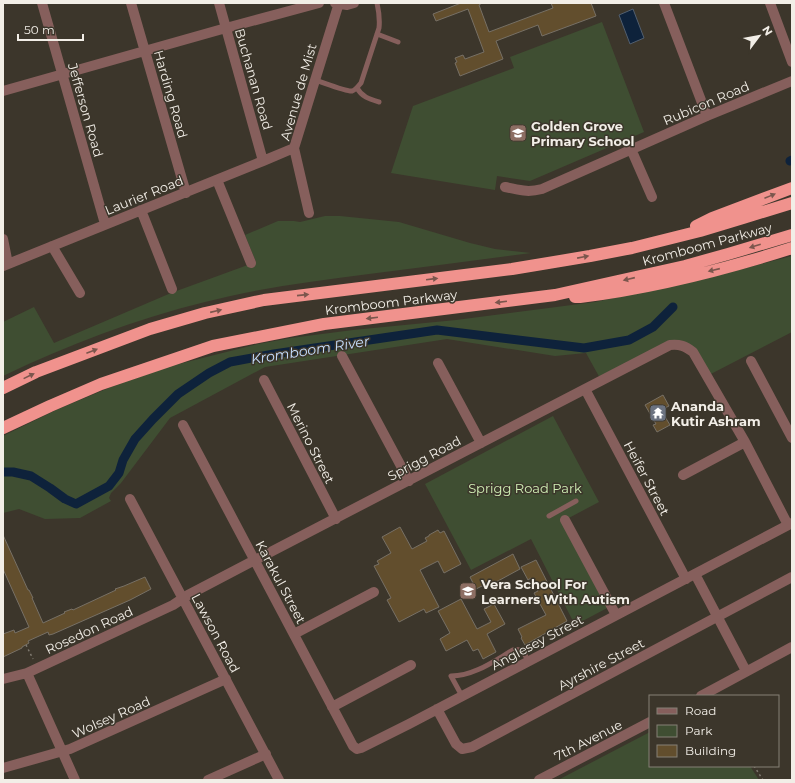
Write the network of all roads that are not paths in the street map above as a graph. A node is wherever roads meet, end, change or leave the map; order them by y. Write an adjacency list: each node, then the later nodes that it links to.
1 (42, 3): 15 (street, Jefferson Road)
2 (132, 3): 13 (street, Harding Road)
3 (219, 3): 10 (street, Buchanan Road)
4 (337, 3): 5 (street); 16 (street, Avenue de Mist)
5 (354, 3)
6 (377, 3): 11 (lane)
7 (664, 3): 21 (street)
8 (770, 3): 14 (street)
9 (312, 4): 10 (street)
10 (226, 28): 13 (street); 24 (street, Buchanan Road)
11 (377, 34): 12 (lane); 18 (lane)
12 (398, 42)
13 (145, 51): 15 (street); 28 (street, Harding Road)
14 (792, 62)
15 (62, 75): 19 (street); 33 (street, Jefferson Road)
16 (315, 80): 18 (lane); 22 (street, Avenue de Mist)
17 (792, 80): 21 (street, Rubicon Road)
18 (357, 88): 20 (lane)
19 (3, 91)
20 (379, 102)
21 (707, 116): 23 (street, Rubicon Road)
22 (294, 148): 24 (street, Laurier Road); 32 (street, Avenue de Mist)
23 (631, 149): 26 (street, Rubicon Road); 29 (street)
24 (263, 161): 25 (street, Laurier Road)
25 (217, 180): 28 (street, Laurier Road); 39 (street)
26 (505, 187)
27 (792, 188): 35 (highway, one-way to 27)
28 (186, 193): 31 (street, Laurier Road)
29 (652, 197)
30 (792, 203): 35 (highway, Kromboom Parkway)
31 (142, 210): 33 (street, Laurier Road); 41 (street)
32 (309, 213)
33 (105, 224): 37 (street, Laurier Road)
34 (792, 235): 43 (highway, Kromboom Parkway, one-way to 43)
35 (678, 237): 48 (highway, Kromboom Parkway, one-way to 35)
36 (3, 238): 40 (street)
37 (52, 246): 40 (street, Laurier Road); 42 (street)
38 (792, 248): 43 (highway, one-way to 43)
39 (251, 263)
40 (6, 265)
41 (172, 290)
42 (80, 293)
43 (555, 295): 51 (highway, Kromboom Parkway, one-way to 51)
44 (342, 356): 56 (street)
45 (751, 361): 52 (street)
46 (438, 363): 54 (street)
47 (264, 380): 61 (street, Merino Street)
48 (3, 388)
49 (585, 389): 53 (street, Sprigg Road); 54 (street, Sprigg Road); 65 (street, Heifer Street)
50 (183, 425): 64 (street, Karakul Street)
51 (3, 428)
52 (792, 438)
53 (745, 442): 55 (street); 63 (street)
54 (481, 443): 56 (street, Sprigg Road)
55 (683, 475)
56 (409, 481): 61 (street, Sprigg Road)
57 (130, 499): 68 (street, Lawson Road)
58 (576, 501): 59 (lane)
59 (560, 510): 60 (lane); 62 (lane)
60 (549, 516)
61 (336, 519): 64 (street, Sprigg Road)
62 (565, 520): 69 (street)
63 (790, 524): 65 (street, Anglesey Street)
64 (255, 560): 68 (street, Sprigg Road); 71 (street, Karakul Street)
65 (690, 576): 69 (street, Anglesey Street); 70 (street, Heifer Street)
66 (792, 577): 70 (street, Ayrshire Street)
67 (374, 592): 71 (street)
68 (183, 599): 76 (street, Rosedon Road); 78 (street, Lawson Road)
69 (616, 615): 73 (street, Anglesey Street)
70 (717, 617): 75 (street, Heifer Street); 82 (street, Ayrshire Street)
71 (294, 634): 81 (street, Karakul Street)
72 (792, 647): 75 (street)
73 (528, 661): 80 (street, Anglesey Street); 80 (lane)
74 (411, 664): 81 (street)
75 (746, 671): 79 (street)
76 (27, 673): 77 (street, Rosedon Road); 85 (street)
77 (3, 679)
78 (226, 679): 85 (street, Wolsey Road); 86 (street, Lawson Road)
79 (703, 695)
80 (462, 696): 82 (street, Anglesey Street)
81 (332, 707): 84 (street, Karakul Street)
82 (437, 709): 84 (street, Anglesey Street)
83 (649, 723): 91 (street, 7th Avenue)
84 (357, 749)
85 (62, 752): 87 (street, Wolsey Road); 88 (street)
86 (266, 754): 89 (street); 90 (street, Lawson Road)
87 (3, 768)
88 (75, 780)
89 (208, 780)
90 (279, 780)
91 (539, 780)

